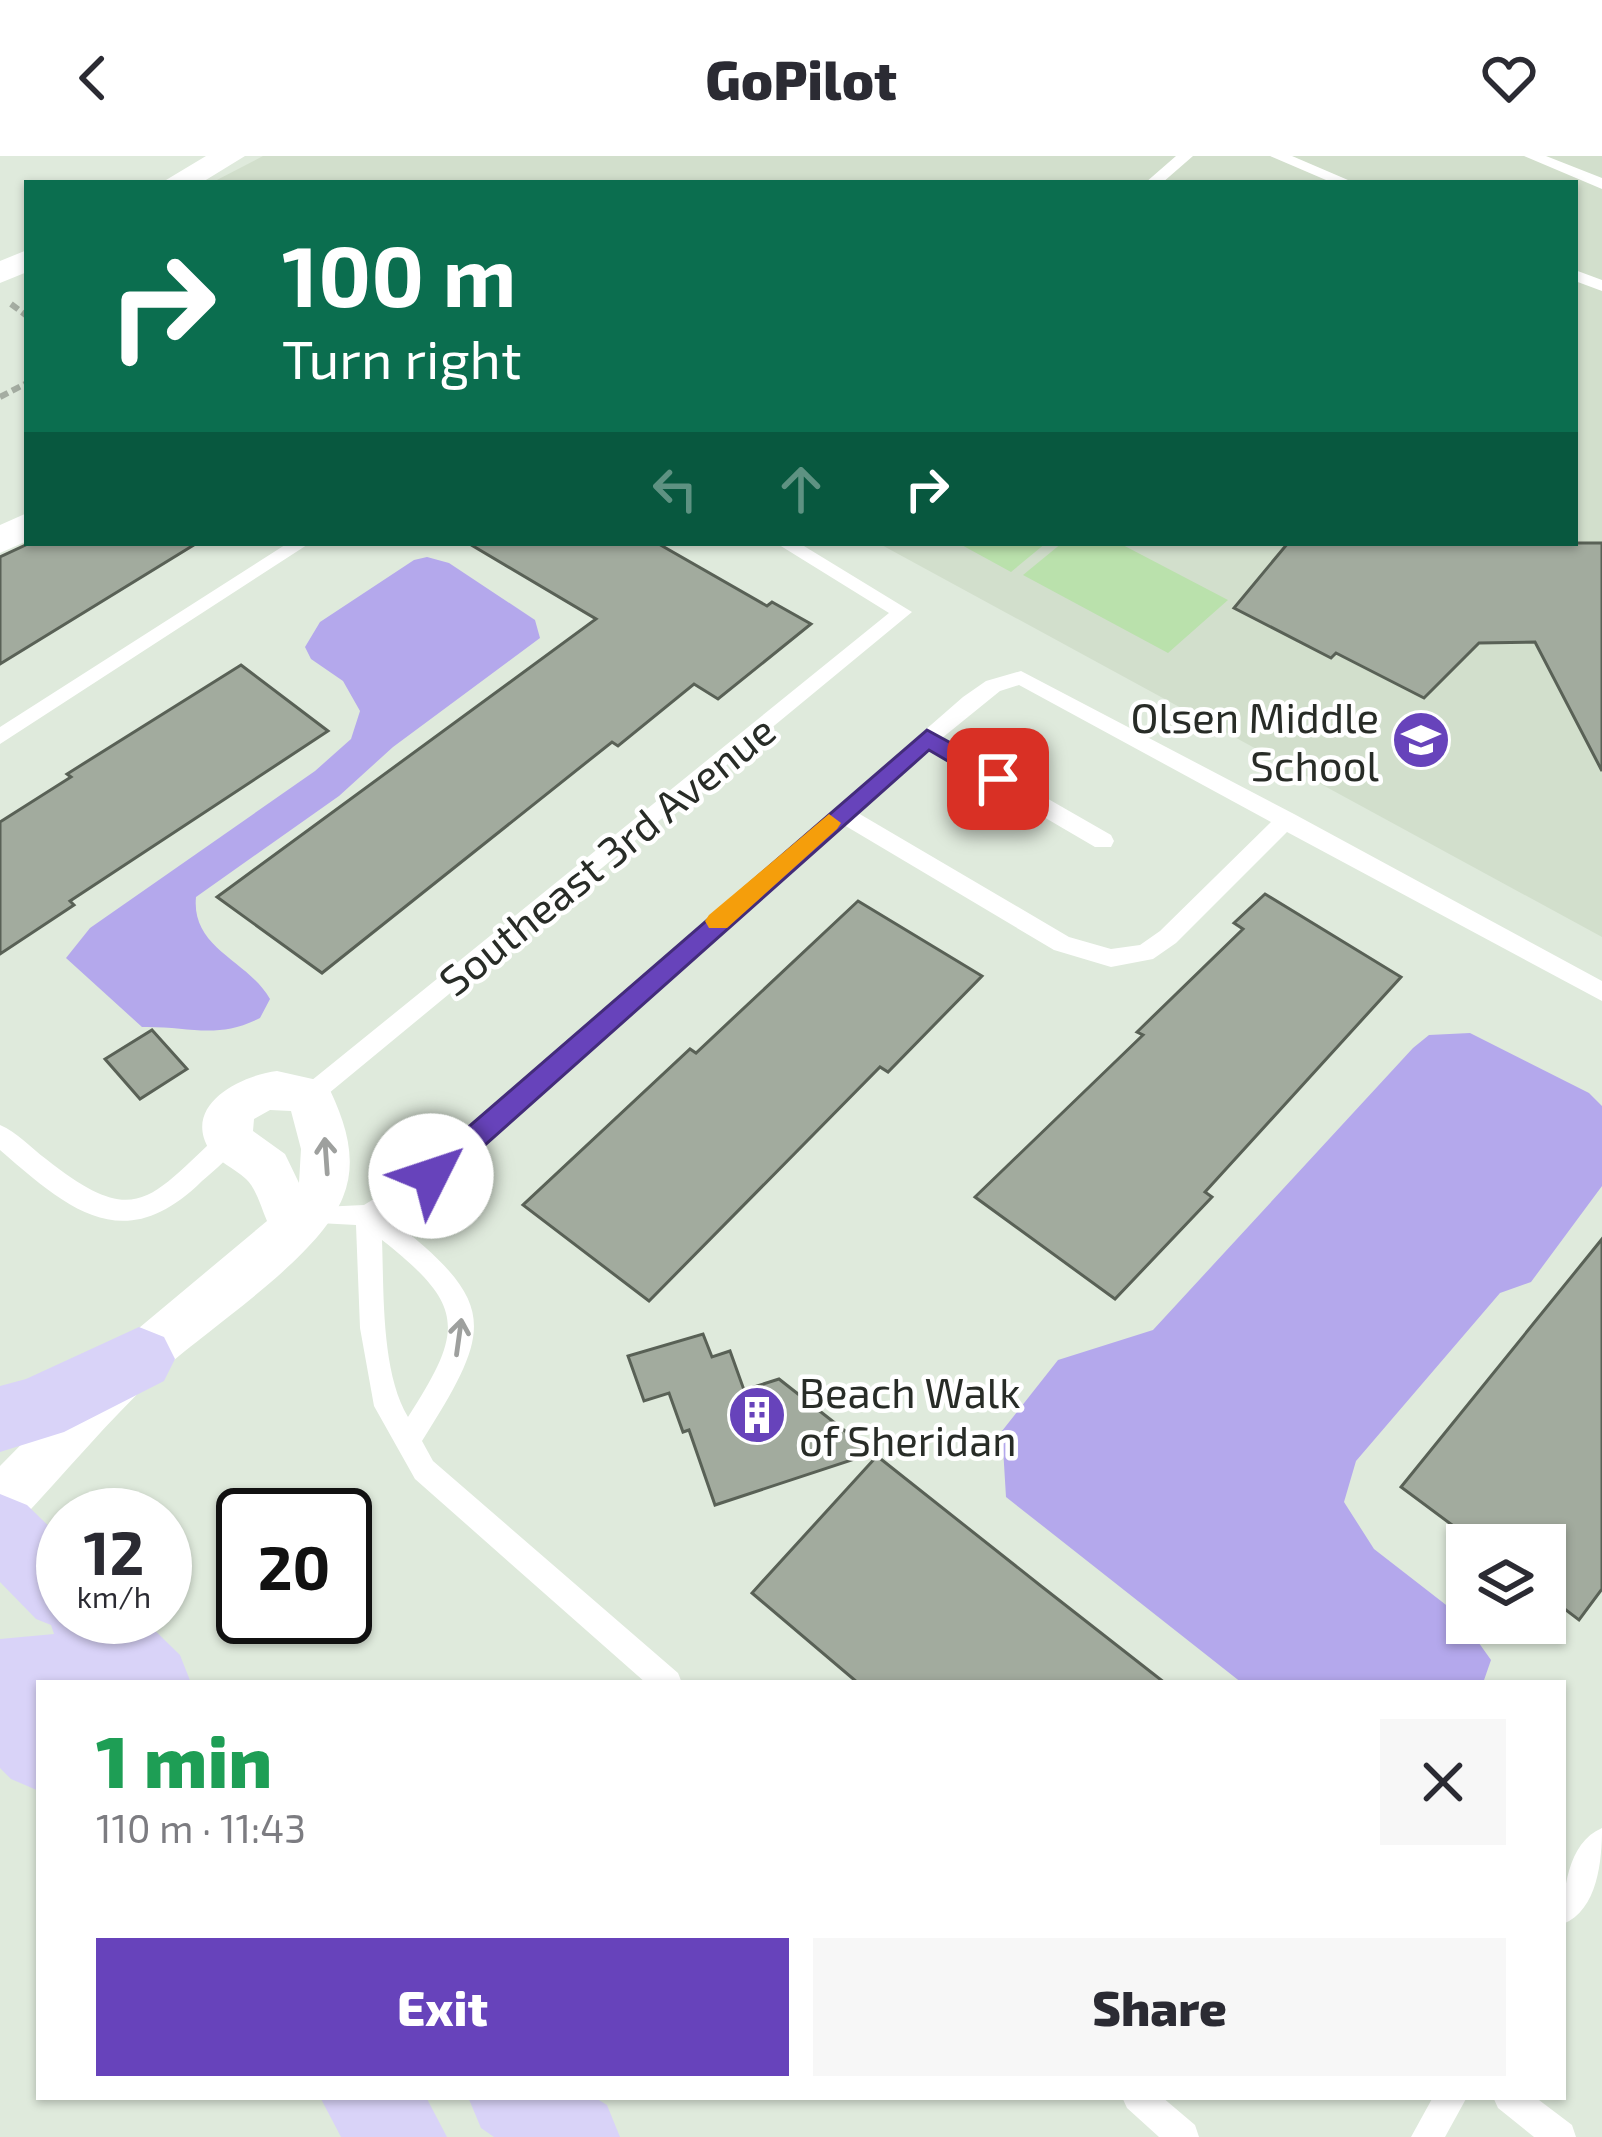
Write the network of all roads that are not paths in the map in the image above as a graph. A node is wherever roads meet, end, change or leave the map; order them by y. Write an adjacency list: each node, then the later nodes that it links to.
1 (230, 156): 5 (street)
2 (1185, 156): 6 (lane)
3 (1277, 156): 7 (lane)
4 (1532, 156): 8 (lane)
5 (183, 180)
6 (1157, 180)
7 (1339, 180)
8 (1602, 184)
9 (296, 546): 11 (lane)
10 (790, 546): 17 (lane, Southeast 3rd Avenue)
11 (0, 736)
12 (927, 739): 13 (lane); 14 (lane); 15 (lane)
13 (841, 813): 14 (lane); 20 (lane)
14 (1287, 819): 16 (lane)
15 (1103, 841)
16 (1602, 992)
17 (309, 1096): 19 (street); 21 (street, one-way to 17)
18 (0, 1135): 19 (lane)
19 (229, 1141): 21 (street)
20 (368, 1215): 21 (lane); 24 (lane); 24 (lane, one-way to 20)
21 (302, 1221): 22 (street)
22 (139, 1359): 23 (main road); 25 (street)
23 (0, 1419)
24 (408, 1441): 32 (lane)
25 (0, 1504)
26 (0, 1530): 27 (main road)
27 (36, 1567)
28 (113, 1644): 31 (main road)
29 (0, 1678): 30 (main road)
30 (92, 1680)
31 (149, 1680)
32 (665, 1680)
33 (0, 1710): 34 (main road)
34 (36, 1748)
35 (1602, 1844): 36 (lane)
36 (1566, 1904)
37 (367, 2100): 43 (main road)
38 (517, 2100): 44 (main road)
39 (564, 2100): 45 (main road)
40 (1141, 2100): 46 (lane)
41 (1449, 2100): 47 (lane)
42 (1513, 2100): 48 (lane)
43 (402, 2137)
44 (575, 2137)
45 (601, 2137)
46 (1183, 2137)
47 (1427, 2137)
48 (1560, 2137)

